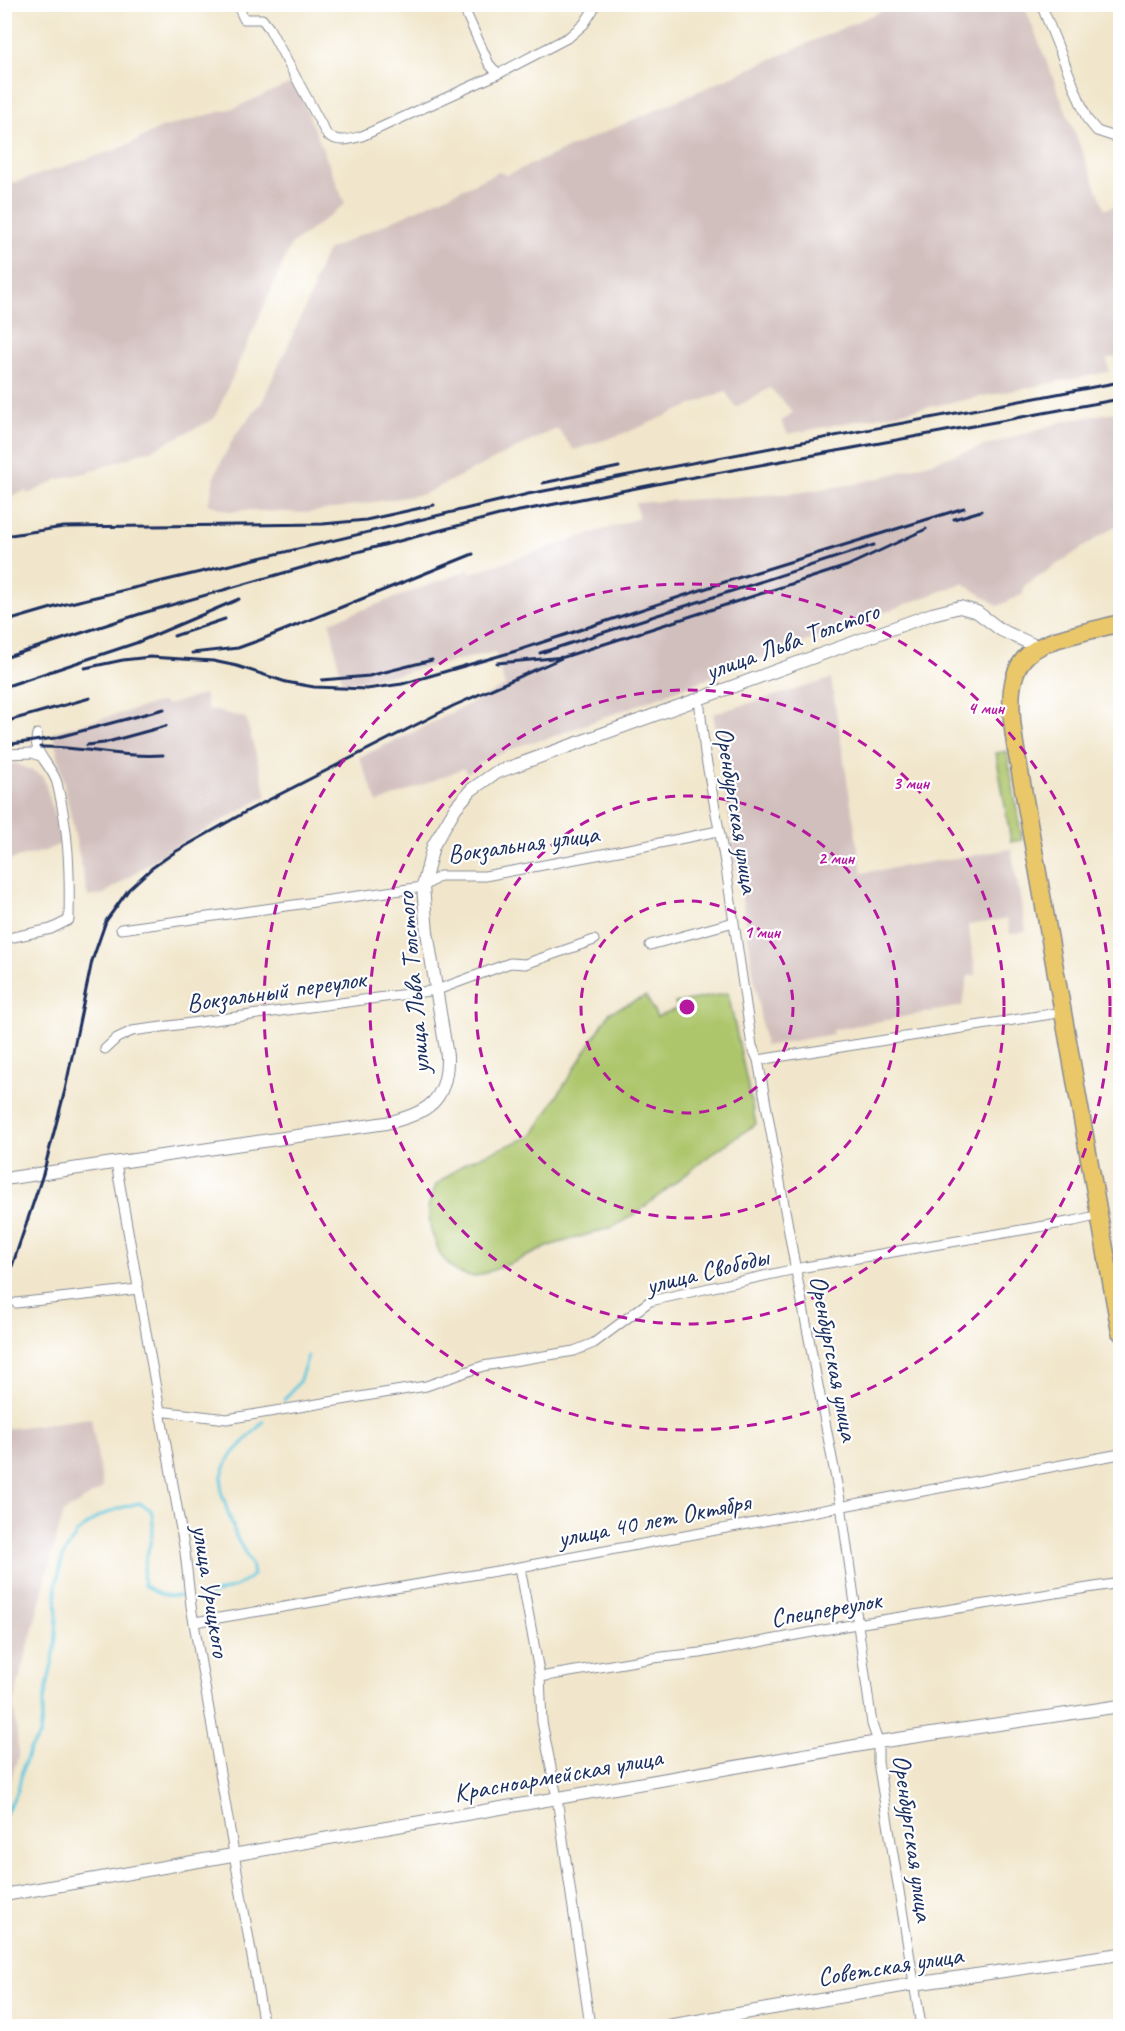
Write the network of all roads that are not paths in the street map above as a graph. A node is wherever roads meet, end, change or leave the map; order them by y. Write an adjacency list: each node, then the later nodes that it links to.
1 (237, 4): 5 (street)
2 (462, 4): 5 (street)
3 (1041, 4): 6 (street)
4 (592, 7): 5 (street)
5 (498, 74)
6 (1120, 135)
7 (1120, 623): 8 (highway)
8 (1038, 647): 9 (street, улица Льва Толстого); 21 (highway)
9 (699, 699): 13 (street, Оренбургская улица); 14 (street, улица Льва Толстого)
10 (37, 734): 12 (street)
11 (4, 754): 12 (street)
12 (40, 756): 17 (street)
13 (718, 831): 14 (street, Вокзальная улица); 15 (street, Оренбургская улица)
14 (423, 887): 16 (street, Вокзальная улица); 20 (street, улица Льва Толстого)
15 (734, 922): 19 (street); 23 (street, Оренбургская улица)
16 (121, 929)
17 (4, 939)
18 (594, 940): 20 (street, Вокзальный переулок)
19 (650, 945)
20 (437, 990): 22 (street, Вокзальный переулок); 24 (street, улица Льва Толстого)
21 (1064, 1012): 23 (street); 26 (highway)
22 (105, 1049)
23 (758, 1060): 27 (street, Оренбургская улица)
24 (116, 1163): 25 (street, улица Льва Толстого); 28 (street, улица Урицкого)
25 (4, 1179)
26 (1100, 1215): 27 (street, улица Свободы); 30 (highway)
27 (796, 1271): 31 (street, улица Свободы); 33 (street, Оренбургская улица)
28 (138, 1289): 29 (street); 31 (street, улица Урицкого)
29 (16, 1303)
30 (1120, 1332)
31 (159, 1411): 36 (street, улица Урицкого)
32 (1120, 1454): 33 (street, улица 40 лет Октября)
33 (841, 1505): 34 (street, улица 40 лет Октября); 37 (street, Оренбургская улица)
34 (520, 1567): 36 (street, улица 40 лет Октября); 38 (street)
35 (1120, 1583): 37 (street, Спецпереулок)
36 (195, 1622): 42 (street, улица Урицкого)
37 (856, 1624): 38 (street, Спецпереулок); 40 (street, Оренбургская улица)
38 (540, 1677): 41 (street)
39 (1120, 1706): 40 (street, Красноармейская улица)
40 (878, 1742): 41 (street, Красноармейская улица); 45 (street, Оренбургская улица)
41 (557, 1798): 42 (street, Красноармейская улица); 47 (street)
42 (233, 1854): 43 (street, Красноармейская улица); 46 (street, улица Урицкого)
43 (4, 1895)
44 (1120, 1954): 45 (street, Советская улица)
45 (914, 1984): 48 (street, Советская улица); 49 (street, Оренбургская улица)
46 (264, 2026)
47 (590, 2026)
48 (668, 2026)
49 (921, 2026)

